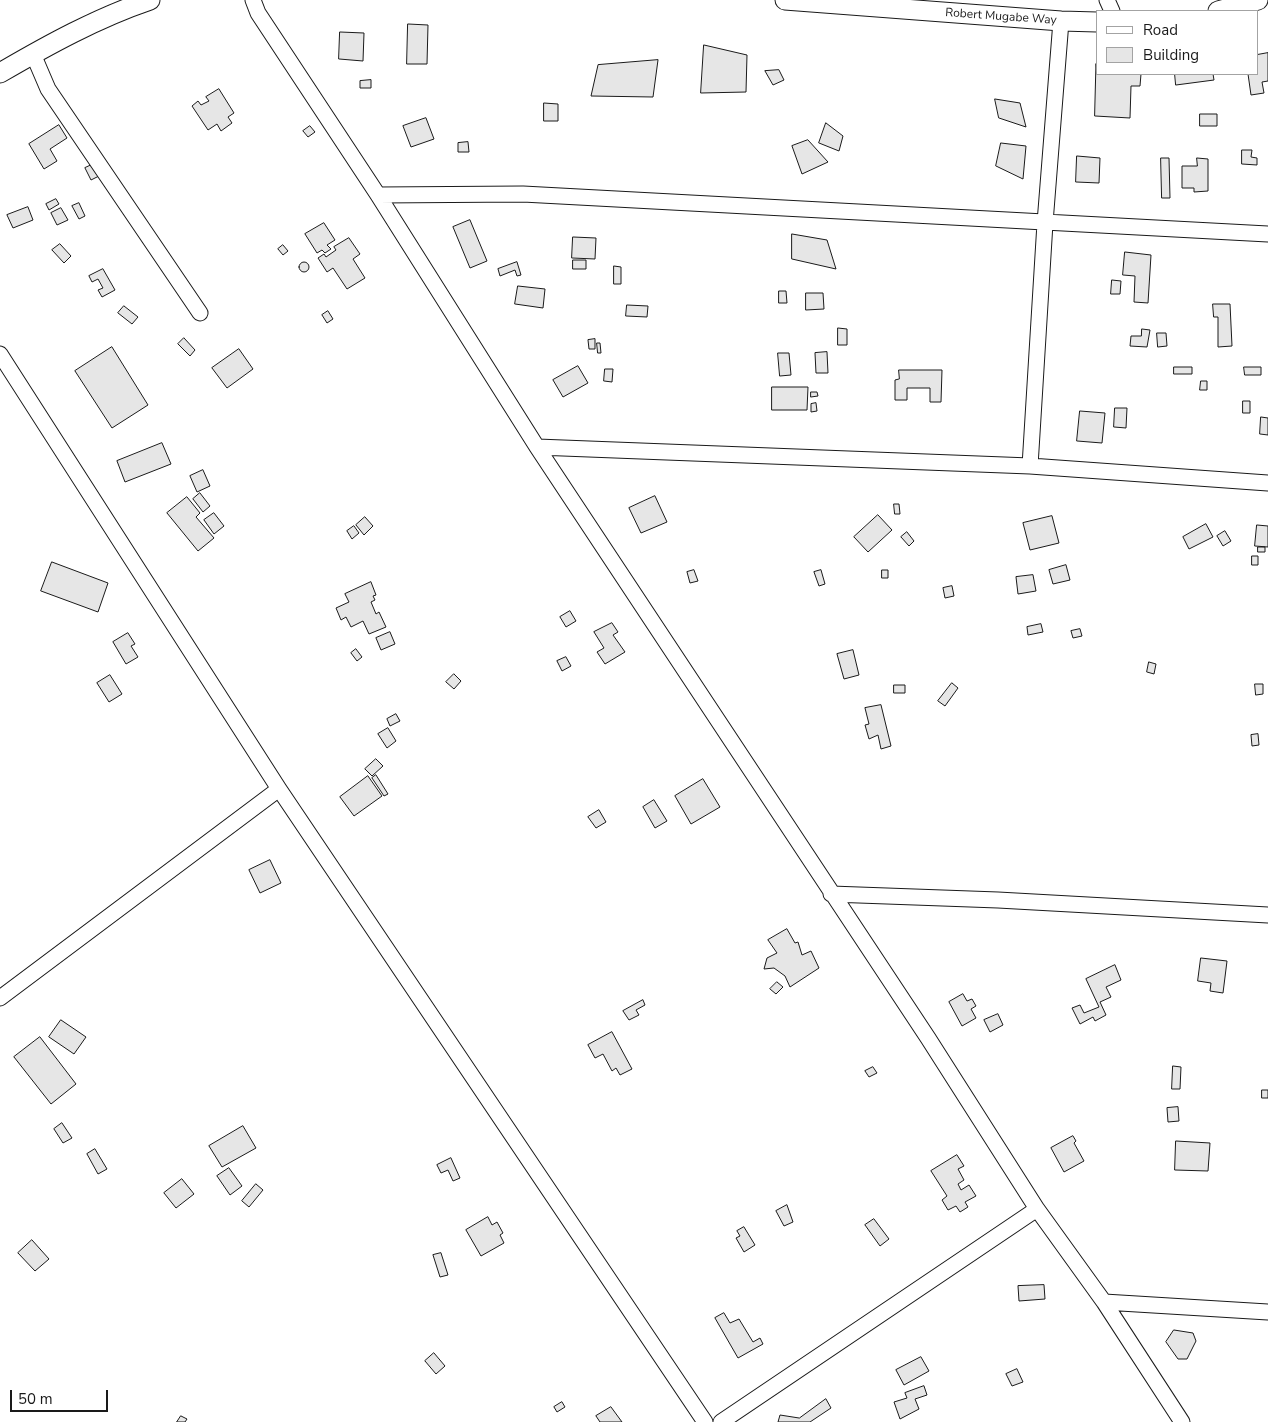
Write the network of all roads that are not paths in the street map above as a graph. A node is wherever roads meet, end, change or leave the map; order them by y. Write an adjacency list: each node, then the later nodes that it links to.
1 (150, 0): 8 (main road)
2 (253, 0): 10 (street)
3 (786, 0): 6 (main road, Robert Mugabe Way)
4 (1258, 0): 5 (main road)
5 (1222, 10)
6 (1061, 21): 7 (main road, Robert Mugabe Way); 11 (street)
7 (1096, 22)
8 (33, 54): 9 (main road); 13 (street)
9 (0, 73)
10 (378, 195): 11 (street); 15 (street)
11 (1044, 223): 12 (street); 16 (street)
12 (1268, 234)
13 (200, 313)
14 (0, 354): 18 (street)
15 (537, 446): 16 (street); 19 (street)
16 (1030, 466): 17 (street)
17 (1268, 483)
18 (279, 789): 21 (street); 25 (street)
19 (831, 894): 20 (street); 22 (street)
20 (1268, 915)
21 (0, 998)
22 (1037, 1209): 23 (street); 26 (street)
23 (1104, 1302): 24 (street); 27 (street)
24 (1268, 1312)
25 (705, 1422)
26 (721, 1422)
27 (1182, 1422)

